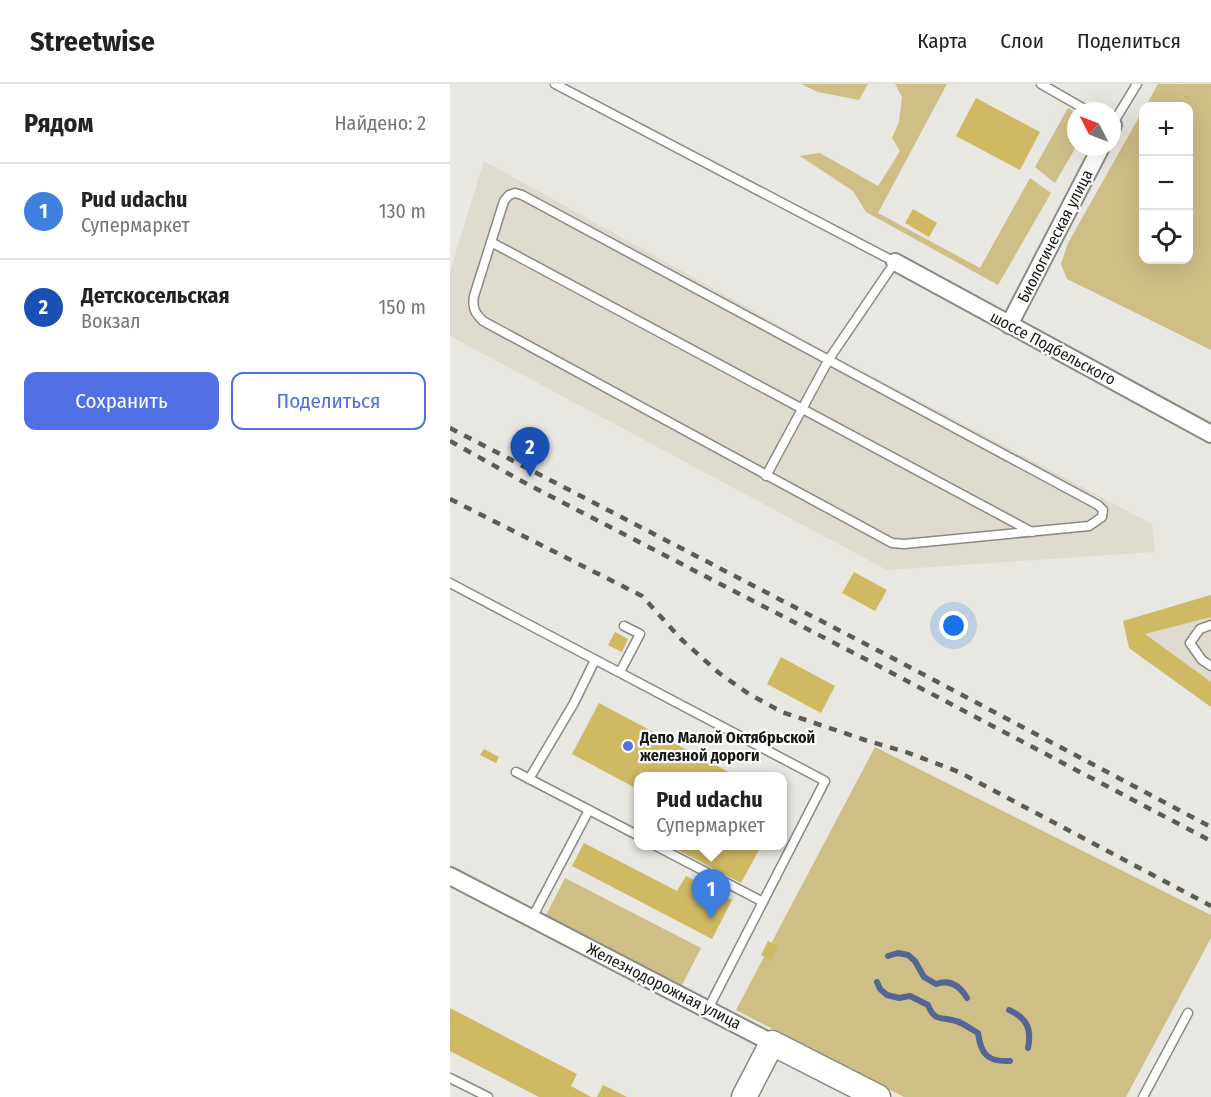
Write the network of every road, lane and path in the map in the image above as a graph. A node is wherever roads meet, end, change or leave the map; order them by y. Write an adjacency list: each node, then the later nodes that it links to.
1 (555, 84): 8 (lane)
2 (1041, 84): 4 (lane)
3 (1137, 84): 5 (lane)
4 (1072, 102)
5 (1121, 110)
6 (1096, 156): 9 (street, Биологическая улица)
7 (491, 242): 10 (lane); 11 (lane); 13 (lane)
8 (895, 262): 9 (street, шоссе Подбельского); 10 (lane)
9 (1009, 325): 12 (street, шоссе Подбельского)
10 (829, 359): 11 (lane); 14 (lane)
11 (803, 408): 13 (lane); 14 (lane)
12 (1211, 434)
13 (766, 476): 14 (lane)
14 (1032, 532)
15 (450, 583): 18 (lane)
16 (1211, 625): 19 (lane)
17 (624, 626): 20 (lane)
18 (595, 660): 20 (lane); 22 (lane)
19 (1211, 666)
20 (620, 672): 27 (lane)
21 (516, 772): 22 (lane)
22 (529, 779): 23 (lane)
23 (589, 810): 24 (lane); 28 (lane)
24 (634, 834)
25 (664, 850): 27 (lane)
26 (450, 876): 28 (street, Железнодорожная улица)
27 (763, 902): 29 (lane)
28 (532, 918): 29 (street, Железнодорожная улица)
29 (708, 1009): 31 (street, Железнодорожная улица)
30 (1188, 1013): 36 (lane)
31 (772, 1042): 34 (street); 35 (street, Железнодорожная улица)
32 (450, 1078): 33 (lane)
33 (488, 1097)
34 (744, 1097)
35 (878, 1097)
36 (1143, 1097)

